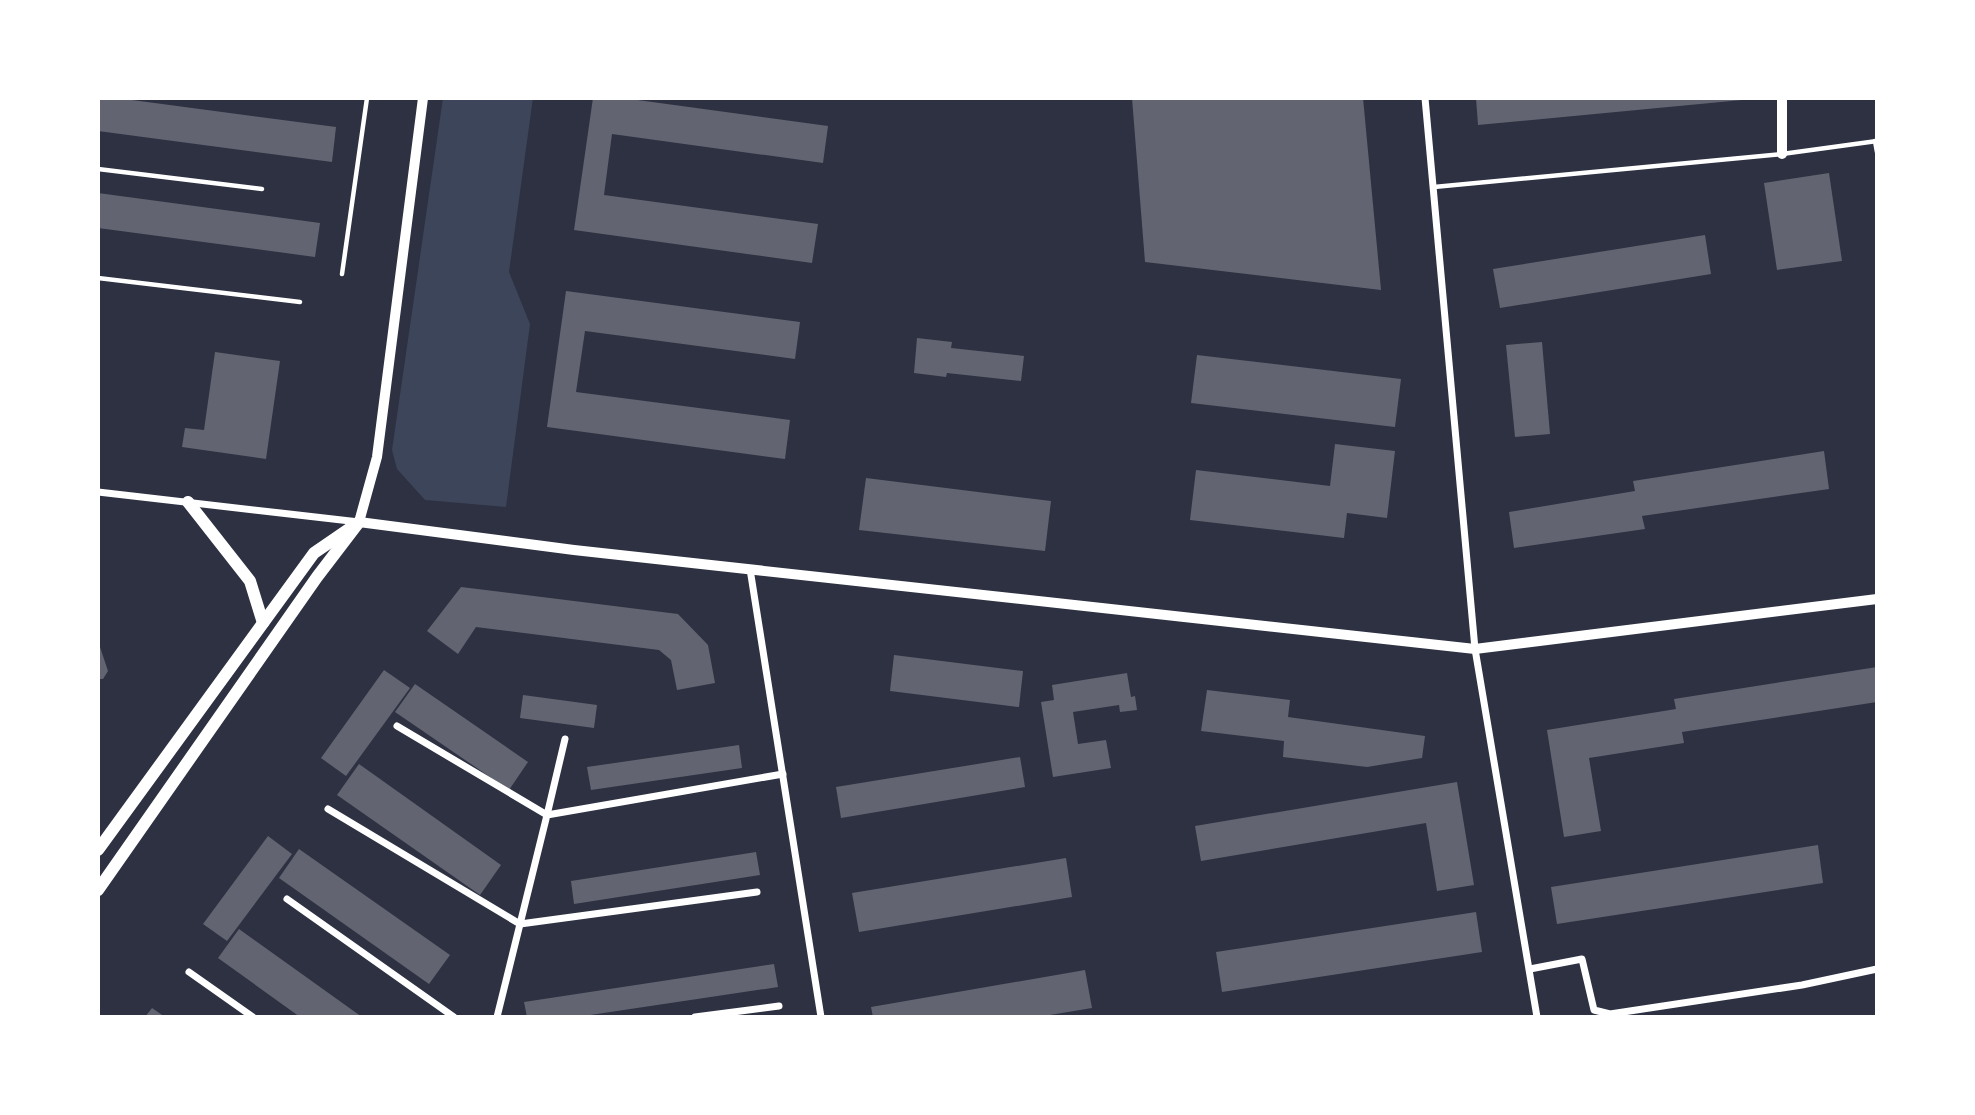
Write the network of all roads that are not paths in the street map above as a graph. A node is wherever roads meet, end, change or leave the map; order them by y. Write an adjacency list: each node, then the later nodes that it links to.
1 (366, 98): 11 (lane)
2 (423, 98): 16 (street)
3 (1425, 98): 9 (street)
4 (1782, 98): 7 (street)
5 (1876, 141): 6 (lane); 7 (lane)
6 (1877, 152)
7 (1782, 154): 9 (lane)
8 (98, 169): 10 (lane)
9 (1434, 187): 20 (street)
10 (262, 188)
11 (342, 274)
12 (98, 278): 13 (lane)
13 (300, 302)
14 (98, 492): 15 (street)
15 (188, 502): 16 (street); 19 (main road)
16 (359, 522): 17 (street); 19 (main road); 27 (main road)
17 (750, 569): 20 (street); 23 (street)
18 (1877, 599): 20 (street)
19 (263, 623): 26 (main road)
20 (1475, 649): 31 (street)
21 (397, 726): 25 (street)
22 (565, 739): 25 (street)
23 (783, 774): 25 (street); 39 (street)
24 (328, 808): 30 (street)
25 (547, 815): 30 (street)
26 (98, 850)
27 (98, 890)
28 (757, 892): 30 (street)
29 (287, 899): 36 (street)
30 (520, 925): 37 (street)
31 (1530, 969): 32 (street); 40 (street)
32 (1877, 969)
33 (189, 972): 35 (street)
34 (779, 1006): 38 (street)
35 (253, 1017)
36 (454, 1017)
37 (498, 1017)
38 (695, 1017)
39 (821, 1017)
40 (1537, 1017)

